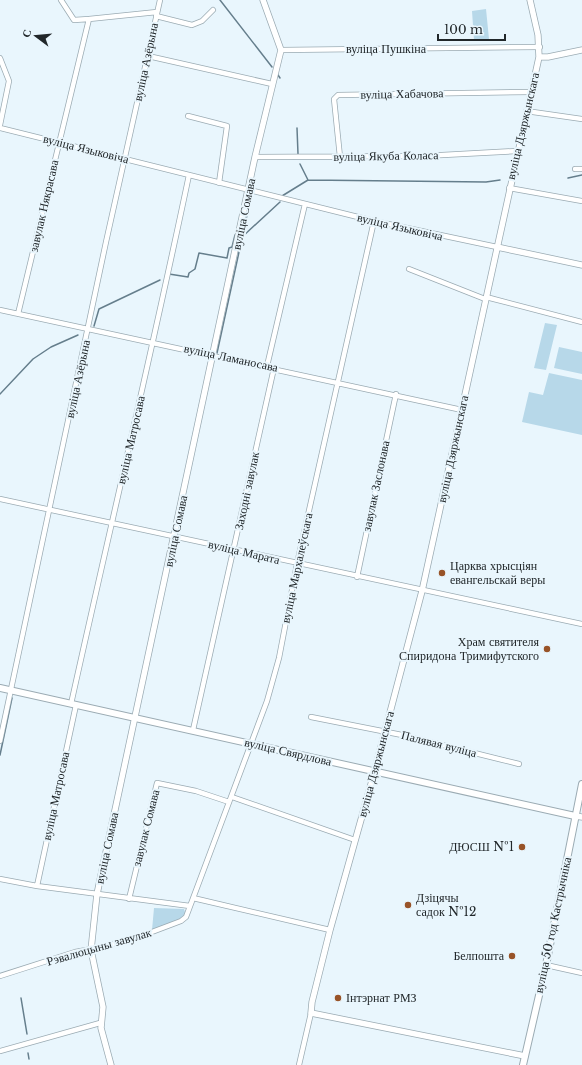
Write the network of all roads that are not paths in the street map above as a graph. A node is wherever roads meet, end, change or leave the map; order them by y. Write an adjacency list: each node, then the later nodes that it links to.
1 (61, 0): 7 (street)
2 (160, 0): 6 (street, вуліца Азёрына)
3 (263, 0): 9 (street)
4 (530, 0): 8 (street, вуліца Дзяржынскага)
5 (214, 10): 6 (street, вуліца Азёрына)
6 (157, 14): 7 (street, вуліца Азёрына); 11 (street, вуліца Азёрына)
7 (89, 19): 21 (street, завулак Някрасава)
8 (540, 47): 9 (street, вуліца Пушкіна); 12 (street, вуліца Дзяржынскага)
9 (281, 50): 14 (street, вуліца Сомава)
10 (582, 50): 12 (street)
11 (148, 56): 14 (street); 25 (street, вуліца Азёрына)
12 (539, 57): 15 (street, вуліца Дзяржынскага)
13 (0, 58): 19 (street)
14 (272, 84): 23 (street, вуліца Сомава)
15 (531, 92): 16 (street, вуліца Дзяржынскага); 24 (street, вуліца Хабачова)
16 (526, 111): 18 (street); 22 (street, вуліца Дзяржынскага)
17 (188, 116): 29 (street)
18 (582, 119)
19 (0, 125)
20 (0, 128): 21 (street, вуліца Языковіча)
21 (59, 142): 25 (street, вуліца Языковіча); 40 (street, завулак Някрасава)
22 (518, 151): 24 (street, вуліца Якуба Коласа); 30 (street, вуліца Дзяржынскага)
23 (255, 156): 24 (street, вуліца Якуба Коласа); 31 (street, вуліца Сомава)
24 (340, 158)
25 (125, 159): 28 (street, вуліца Языковіча); 42 (street, вуліца Азёрына)
26 (575, 169): 27 (street)
27 (582, 169)
28 (189, 176): 29 (street, вуліца Языковіча); 43 (street, вуліца Матросава)
29 (219, 183): 31 (street, вуліца Языковіча)
30 (509, 188): 32 (street); 35 (street, вуліца Дзяржынскага)
31 (249, 191): 33 (street, вуліца Языковіча); 44 (street, вуліца Сомава)
32 (582, 201)
33 (305, 204): 34 (street, вуліца Языковіча); 45 (street)
34 (374, 221): 35 (street, вуліца Языковіча); 47 (street, вуліца Мархалеўскага)
35 (497, 247): 36 (street, вуліца Языковіча); 38 (street, вуліца Дзяржынскага)
36 (582, 265)
37 (410, 268): 38 (street)
38 (485, 298): 41 (street); 49 (street, вуліца Дзяржынскага)
39 (0, 310): 40 (street, вуліца Ламаносава)
40 (18, 314): 42 (street, вуліца Ламаносава)
41 (582, 322)
42 (88, 330): 43 (street, вуліца Ламаносава); 51 (street, вуліца Азёрына)
43 (154, 342): 44 (street, вуліца Ламаносава); 52 (street, вуліца Матросава)
44 (214, 355): 45 (street, вуліца Ламаносава); 53 (street, вуліца Сомава)
45 (267, 366): 46 (street, вуліца Ламаносава)
46 (274, 368): 47 (street, вуліца Ламаносава); 54 (street, Заходні завулак)
47 (338, 382): 48 (street, вуліца Ламаносава); 55 (street, вуліца Мархалеўскага)
48 (396, 394): 49 (street, вуліца Ламаносава); 56 (street, завулак Заслонава)
49 (462, 410): 57 (street, вуліца Дзяржынскага)
50 (0, 499): 51 (street, вуліца Марата)
51 (50, 510): 52 (street, вуліца Марата); 60 (street, вуліца Азёрына)
52 (111, 522): 53 (street, вуліца Марата); 61 (street, вуліца Матросава)
53 (175, 536): 54 (street, вуліца Марата); 62 (street, вуліца Сомава)
54 (235, 549): 55 (street, вуліца Марата); 64 (street, Заходні завулак)
55 (297, 564): 56 (street, вуліца Марата); 67 (street, вуліца Мархалеўскага)
56 (357, 577): 57 (street, вуліца Марата)
57 (422, 591): 58 (street, вуліца Марата); 65 (street, вуліца Дзяржынскага)
58 (582, 624)
59 (0, 688): 60 (main road, вуліца Свярдлова)
60 (11, 690): 61 (main road, вуліца Свярдлова); 66 (street, вуліца Азёрына)
61 (73, 705): 62 (main road, вуліца Свярдлова); 76 (street, вуліца Матросава)
62 (136, 717): 64 (main road, вуліца Свярдлова); 77 (street, вуліца Сомава)
63 (311, 717): 65 (street, Палявая вуліца)
64 (193, 730): 67 (main road, вуліца Свярдлова)
65 (386, 731): 68 (street, Палявая вуліца); 69 (street, вуліца Дзяржынскага)
66 (0, 741)
67 (252, 744): 69 (main road, вуліца Свярдлова); 71 (street, вуліца Мархалеўскага)
68 (519, 764)
69 (375, 771): 73 (main road, вуліца Свярдлова); 74 (street, вуліца Дзяржынскага)
70 (582, 784): 73 (main road, вуліца 50 год Кастрычніка)
71 (232, 796): 72 (street, вуліца Мархалеўскага); 74 (street)
72 (230, 802): 78 (street, вуліца Мархалеўскага); 79 (street, завулак Сомава)
73 (579, 817): 83 (main road, вуліца 50 год Кастрычніка)
74 (355, 840): 81 (street, вуліца Дзяржынскага)
75 (0, 879): 76 (street)
76 (37, 886): 77 (street)
77 (97, 894): 79 (street); 82 (street, вуліца Сомава)
78 (193, 898): 80 (street, вуліца Мархалеўскага); 81 (street)
79 (129, 899): 80 (street)
80 (190, 906): 82 (street, Рэвалюцыны завулак)
81 (330, 930): 86 (street, вуліца Дзяржынскага)
82 (91, 950): 85 (street, Рэвалюцыны завулак); 87 (street, вуліца Сомава)
83 (546, 965): 84 (street); 89 (main road, вуліца 50 год Кастрычніка)
84 (582, 973)
85 (0, 976)
86 (311, 1013): 89 (street); 91 (street)
87 (100, 1023): 88 (street); 90 (street, вуліца Сомава)
88 (0, 1051)
89 (525, 1056): 92 (main road, вуліца 50 год Кастрычніка)
90 (111, 1065)
91 (299, 1065)
92 (523, 1065)

